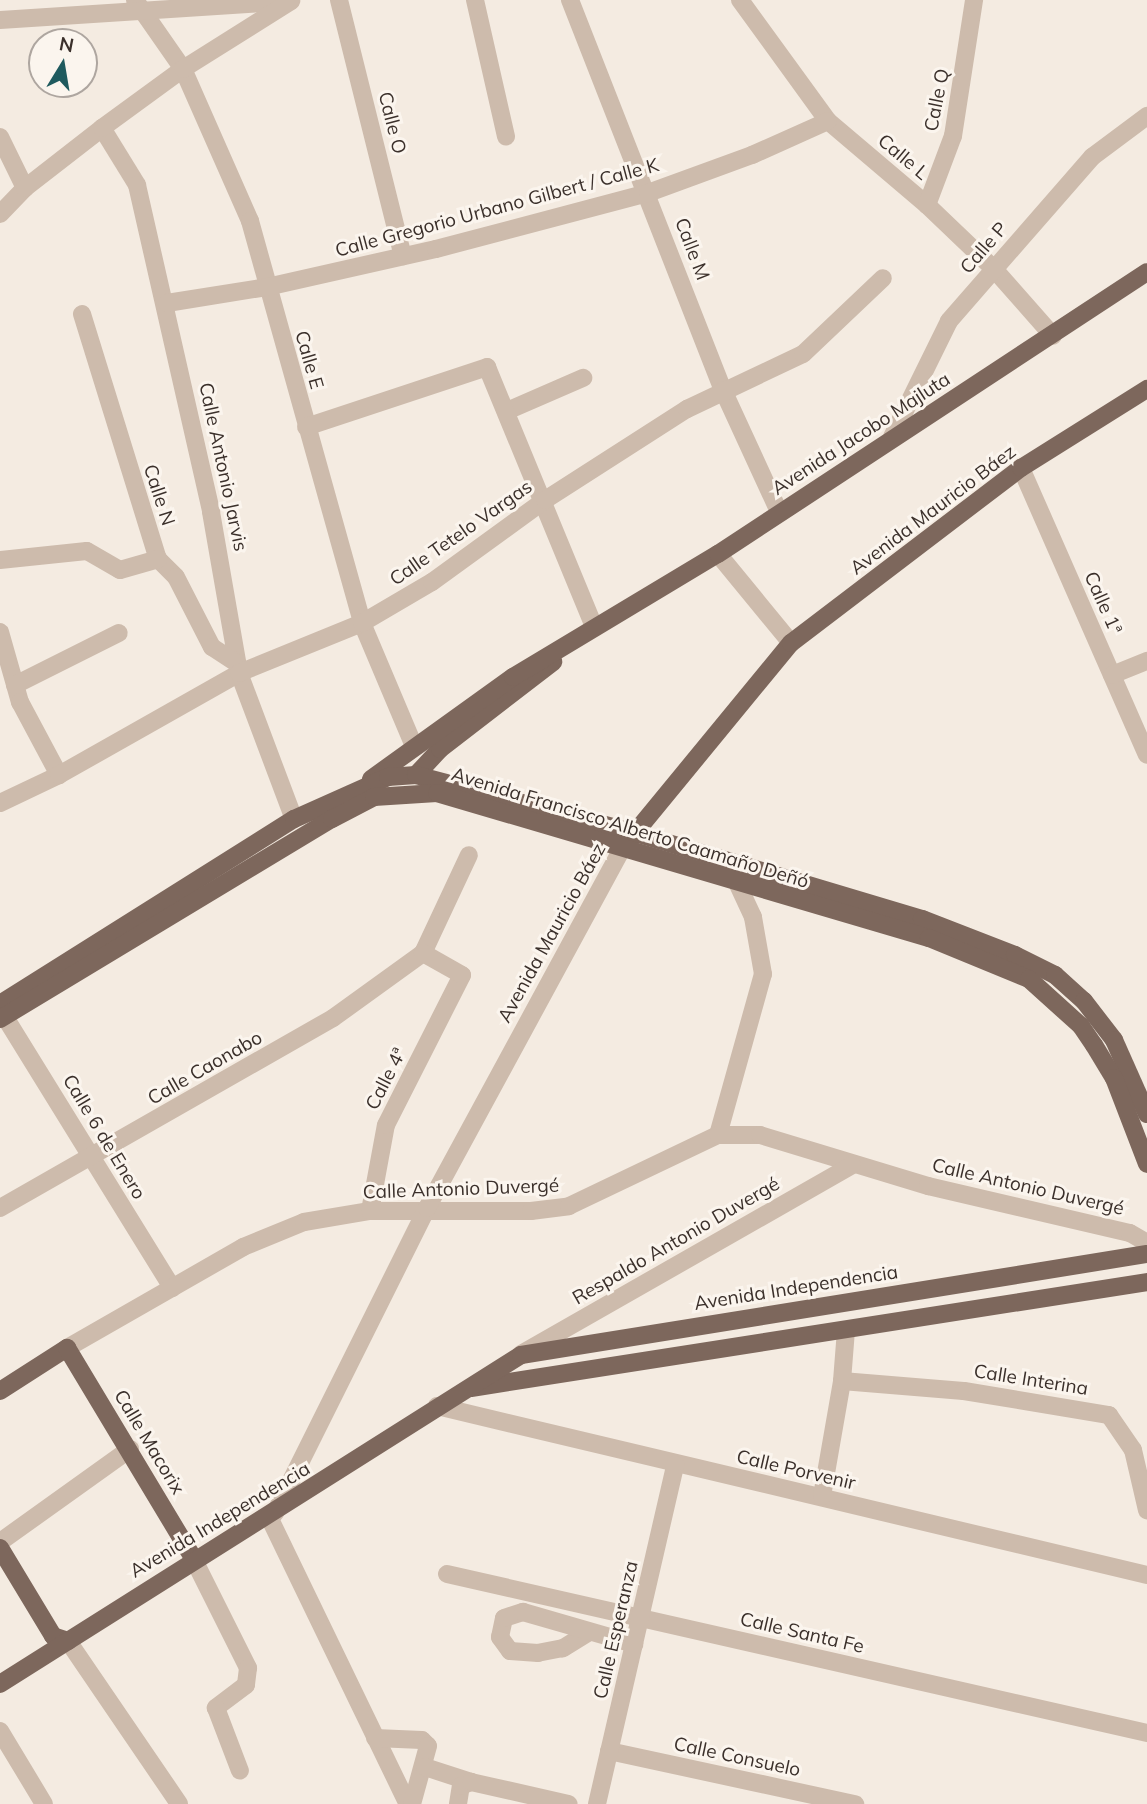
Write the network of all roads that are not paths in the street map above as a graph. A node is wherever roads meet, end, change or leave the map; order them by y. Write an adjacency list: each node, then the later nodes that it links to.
1 (340, 0): 19 (street, Calle O)
2 (475, 0): 13 (street)
3 (570, 0): 16 (street, Calle M)
4 (740, 0): 11 (street, Calle L)
5 (974, 0): 17 (street, Calle Q)
6 (294, 1): 7 (street); 9 (street)
7 (137, 5): 8 (street); 9 (street, Calle E)
8 (0, 20)
9 (183, 69): 12 (street); 23 (street, Calle E)
10 (1147, 116): 20 (street, Calle P)
11 (828, 121): 16 (street, Calle Gregorio Urbano Gilbert / Calle K); 17 (street, Calle L)
12 (102, 128): 15 (street); 24 (street, Calle Antonio Jarvis)
13 (506, 137)
14 (0, 138): 15 (street)
15 (25, 188): 18 (street)
16 (648, 193): 19 (street, Calle Gregorio Urbano Gilbert / Calle K); 29 (street, Calle M)
17 (927, 205): 20 (street, Calle L)
18 (0, 215)
19 (403, 256): 23 (street, Calle Gregorio Urbano Gilbert / Calle K)
20 (994, 269): 26 (street, Calle L); 32 (street, Calle P)
21 (1147, 272): 26 (main road, Avenida Jacobo Majluta)
22 (883, 278): 29 (street, Calle Tetelo Vargas)
23 (267, 287): 24 (street, Calle Gregorio Urbano Gilbert / Calle K); 31 (street, Calle E)
24 (167, 303): 45 (street, Calle Antonio Jarvis)
25 (82, 314): 37 (street, Calle N)
26 (1053, 336): 32 (main road, Avenida Jacobo Majluta)
27 (583, 378): 30 (street)
28 (1147, 389): 33 (main road, Avenida Mauricio Báez)
29 (723, 390): 34 (street, Calle Tetelo Vargas); 35 (street, Calle M)
30 (509, 410): 31 (street); 34 (street)
31 (306, 427): 39 (street, Calle E)
32 (892, 437): 35 (main road, Avenida Jacobo Majluta)
33 (1021, 468): 43 (main road, Avenida Mauricio Báez); 46 (street, Calle 1ª)
34 (545, 500): 39 (street, Calle Tetelo Vargas); 40 (street)
35 (779, 512): 36 (main road, Avenida Jacobo Majluta)
36 (718, 554): 40 (main road, Avenida Jacobo Majluta); 43 (street)
37 (158, 559): 38 (street); 45 (street, Calle N)
38 (0, 560)
39 (362, 623): 45 (street, Calle Tetelo Vargas); 48 (street, Calle E)
40 (594, 627): 48 (main road, Avenida Jacobo Majluta); 51 (main road, Avenida Jacobo Majluta)
41 (0, 632): 47 (street)
42 (120, 633): 47 (street)
43 (791, 643): 55 (main road, Avenida Mauricio Báez)
44 (1147, 662): 46 (street)
45 (238, 668): 50 (street, Calle Tetelo Vargas); 54 (street, Calle Antonio Jarvis)
46 (1112, 676): 49 (street, Calle 1ª)
47 (15, 685): 50 (street)
48 (414, 746): 52 (main road, Avenida Jacobo Majluta)
49 (1147, 755)
50 (59, 775): 53 (street, Calle Tetelo Vargas)
51 (416, 775): 52 (main road, Avenida Francisco Alberto Caamaño Deñó); 55 (main road, Avenida Francisco Alberto Caamaño Deñó)
52 (360, 788): 54 (main road, Avenida Francisco Alberto Caamaño Deñó)
53 (0, 803)
54 (294, 819): 60 (main road, Avenida Francisco Alberto Caamaño Deñó)
55 (635, 833): 56 (main road, Avenida Mauricio Báez); 61 (main road, Avenida Francisco Alberto Caamaño Deñó)
56 (622, 849): 58 (main road, Avenida Francisco Alberto Caamaño Deñó); 60 (main road, Avenida Francisco Alberto Caamaño Deñó); 67 (street, Avenida Mauricio Báez)
57 (469, 855): 59 (street)
58 (737, 883): 62 (street); 64 (main road, Avenida Francisco Alberto Caamaño Deñó)
59 (423, 953): 63 (street, Calle Caonabo); 68 (street, Calle 4ª)
60 (1, 1012): 63 (street, Calle 6 de Enero)
61 (1145, 1102)
62 (718, 1135): 65 (street, Calle Antonio Duvergé); 67 (street, Calle Antonio Duvergé)
63 (92, 1158): 66 (street, Calle Caonabo); 72 (street, Calle 6 de Enero)
64 (1147, 1164)
65 (852, 1165): 69 (street, Calle Antonio Duvergé); 75 (street, Respaldo Antonio Duvergé)
66 (0, 1208)
67 (427, 1208): 68 (street, Calle Antonio Duvergé); 84 (street, Avenida Mauricio Báez)
68 (370, 1211): 72 (street, Calle Antonio Duvergé)
69 (1147, 1243)
70 (1147, 1254): 75 (main road, Avenida Independencia)
71 (1147, 1282): 73 (main road, Avenida Independencia)
72 (172, 1288): 74 (street, Calle Antonio Duvergé)
73 (846, 1330): 76 (street); 77 (main road, Avenida Independencia)
74 (67, 1348): 78 (main road, Calle Antonio Duvergé); 80 (main road, Calle Macorix)
75 (521, 1354): 77 (main road, Avenida Independencia)
76 (842, 1381): 82 (street); 83 (street, Calle Interina)
77 (460, 1390): 79 (main road, Avenida Independencia)
78 (0, 1391)
79 (437, 1406): 81 (street, Calle Porvenir); 84 (main road, Avenida Independencia)
80 (130, 1449): 85 (street); 87 (main road, Calle Macorix)
81 (675, 1465): 82 (street, Calle Porvenir); 90 (street, Calle Esperanza)
82 (822, 1496): 89 (street, Calle Porvenir)
83 (1147, 1510)
84 (272, 1515): 87 (main road, Avenida Independencia); 97 (street)
85 (0, 1542)
86 (0, 1548): 92 (main road)
87 (193, 1558): 92 (main road, Avenida Independencia); 100 (street)
88 (447, 1574): 90 (street, Calle Santa Fe)
89 (1147, 1575)
90 (640, 1618): 93 (street, Calle Esperanza); 96 (street, Calle Santa Fe)
91 (589, 1632): 93 (street)
92 (68, 1641): 94 (main road, Avenida Independencia); 103 (street)
93 (634, 1643): 98 (street, Calle Esperanza)
94 (0, 1684)
95 (0, 1731): 102 (street)
96 (1147, 1733)
97 (375, 1738): 99 (street); 104 (street)
98 (610, 1751): 107 (street, Calle Esperanza); 108 (street, Calle Consuelo)
99 (425, 1767): 101 (street); 104 (street)
100 (240, 1772)
101 (471, 1782): 105 (street); 106 (street)
102 (44, 1804)
103 (179, 1804)
104 (410, 1804)
105 (458, 1804)
106 (569, 1804)
107 (597, 1804)
108 (855, 1804)

